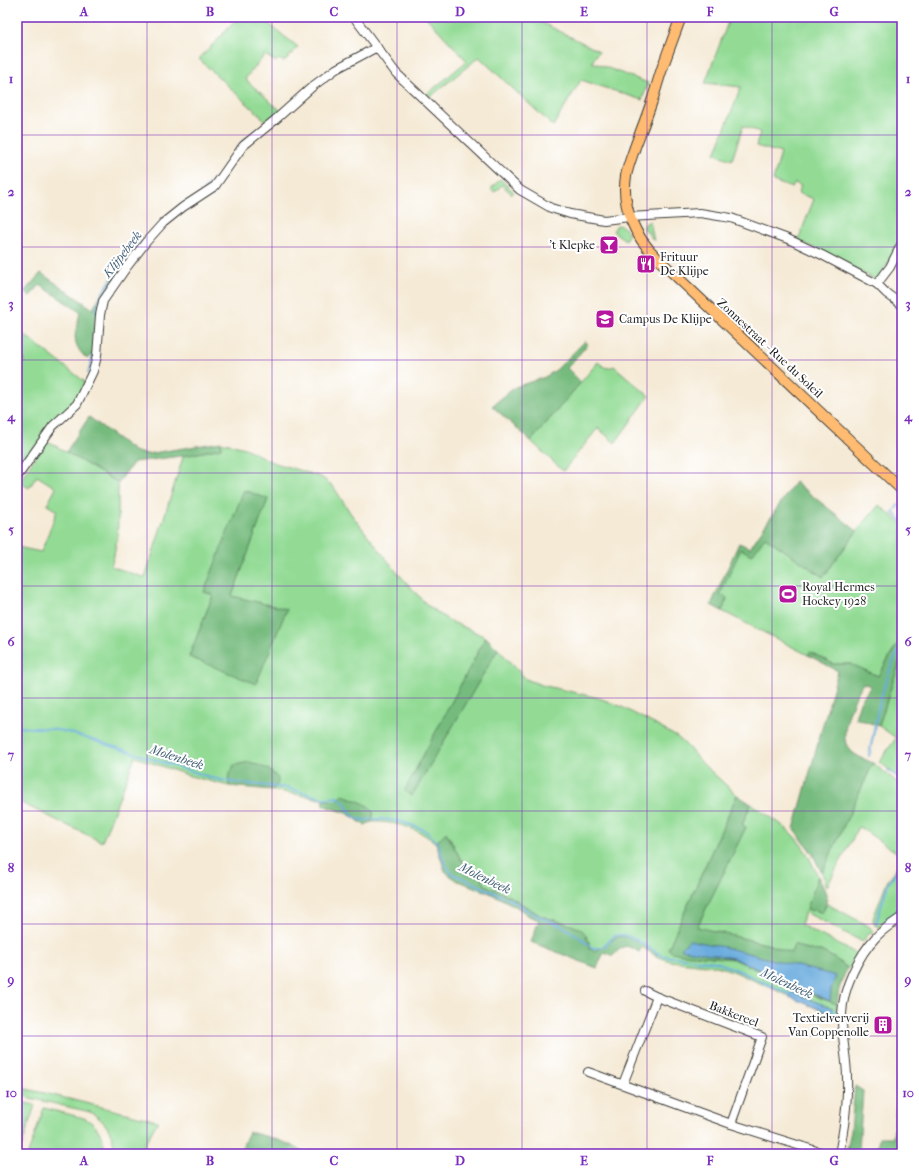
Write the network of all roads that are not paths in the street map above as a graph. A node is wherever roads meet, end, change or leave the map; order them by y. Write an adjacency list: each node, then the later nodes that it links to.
1 (354, 17): 3 (street)
2 (681, 17): 4 (main road, Zonnestraat - Rue du Soleil)
3 (377, 48): 4 (street); 8 (street)
4 (629, 217): 6 (street); 9 (main road, Zonnestraat - Rue du Soleil)
5 (902, 243): 6 (street)
6 (877, 284): 7 (street)
7 (902, 305)
8 (17, 477)
9 (902, 490)
10 (902, 917): 17 (street)
11 (645, 991): 12 (street, Bakkereel)
12 (657, 997): 14 (street); 15 (street, Bakkereel)
13 (588, 1072): 14 (street)
14 (623, 1084): 15 (street)
15 (731, 1124): 16 (street)
16 (826, 1154)
17 (839, 1154)

